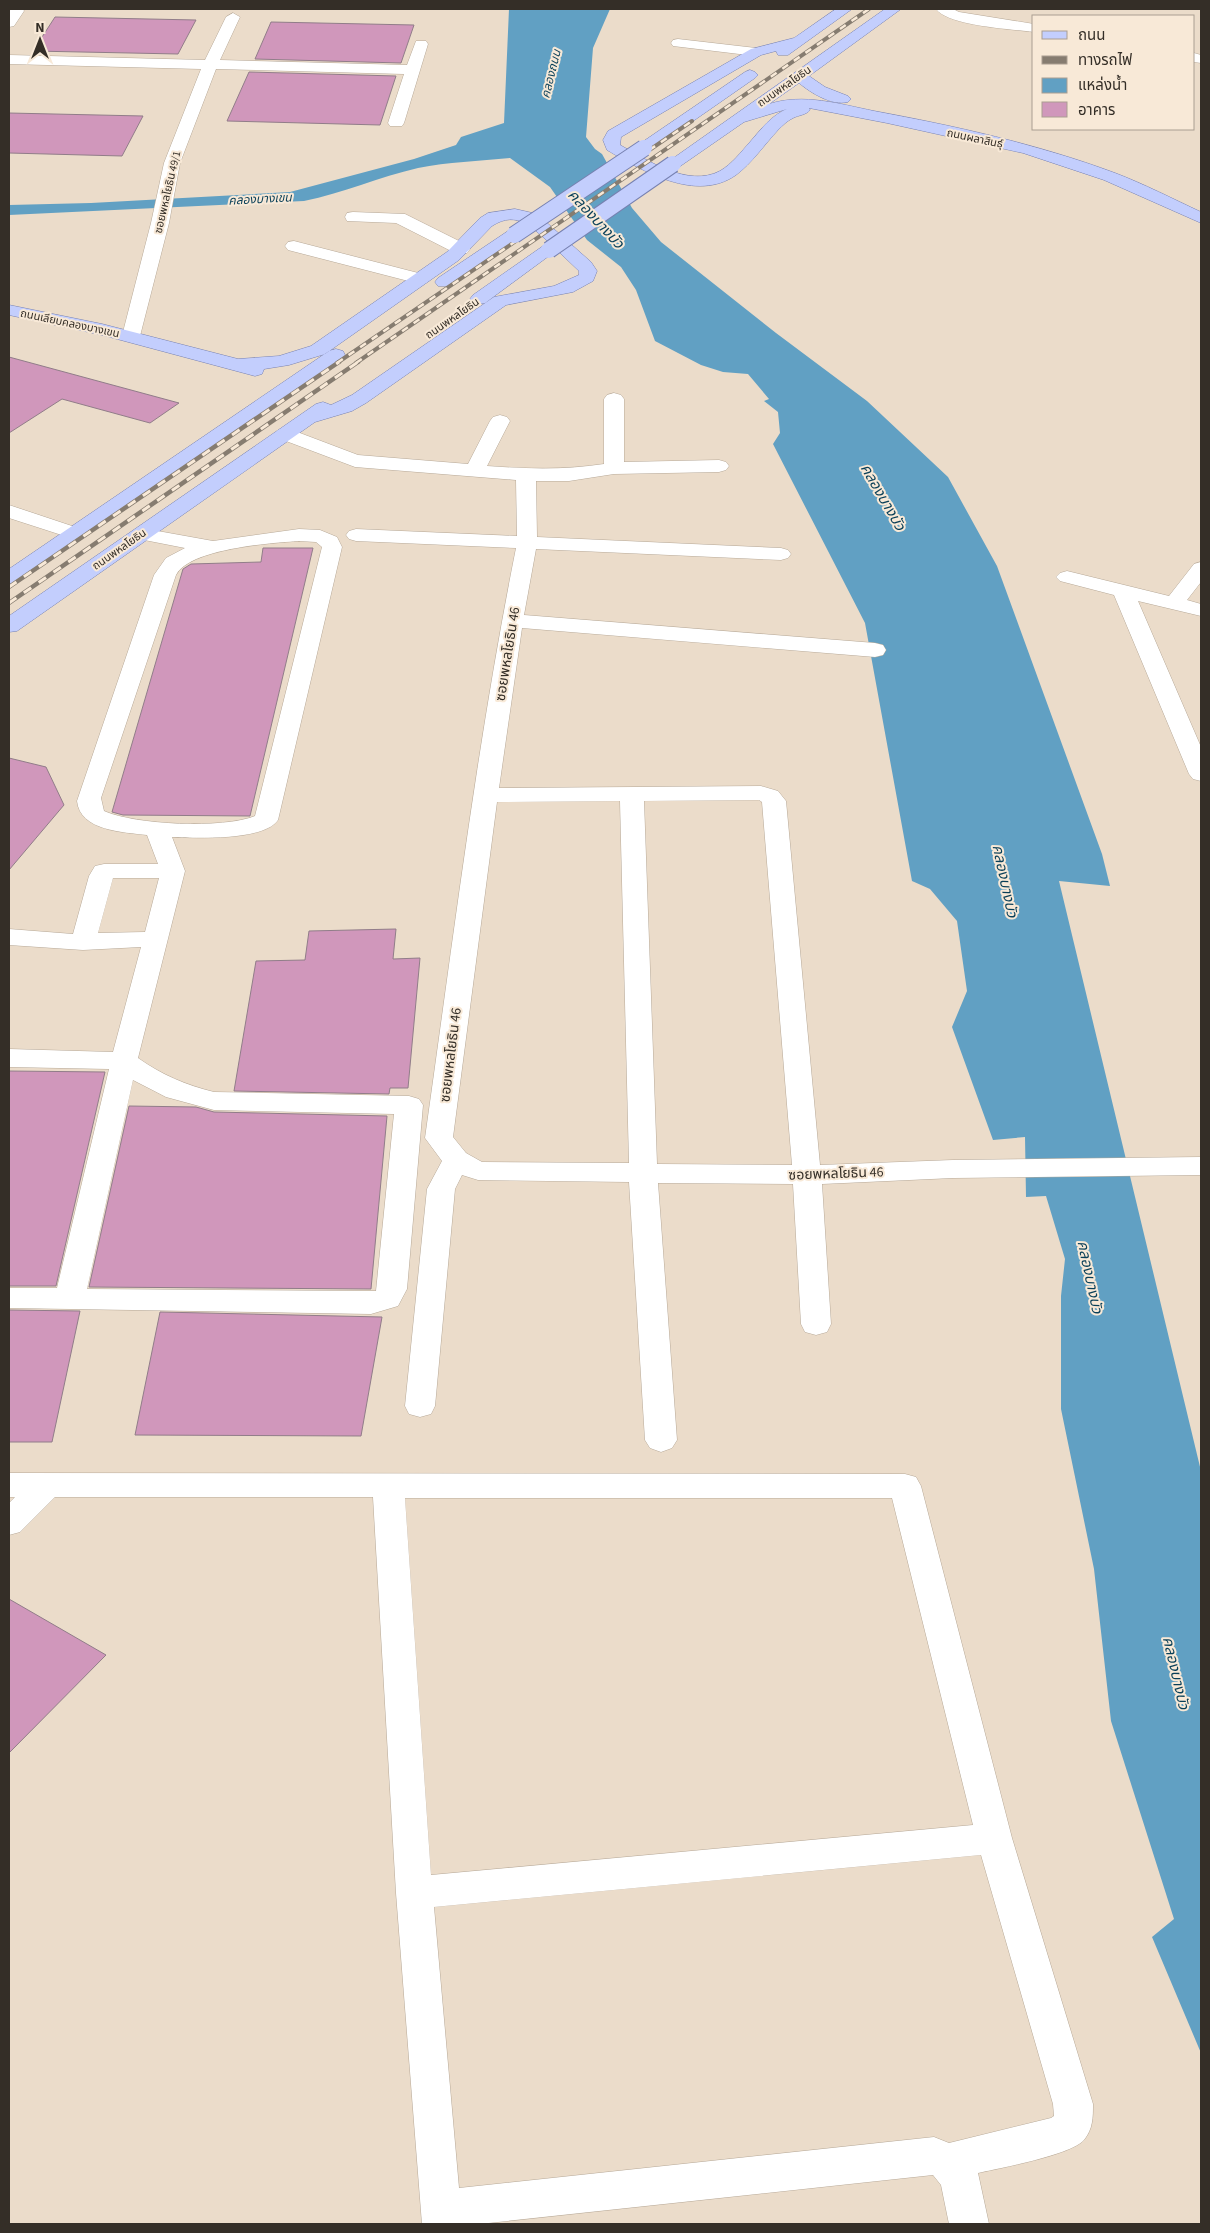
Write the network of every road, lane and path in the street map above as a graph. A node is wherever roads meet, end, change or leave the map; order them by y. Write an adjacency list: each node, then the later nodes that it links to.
1 (845, 9): 8 (main road)
2 (894, 9): 15 (main road, ถนนพหลโยธิน)
3 (943, 9): 7 (street)
4 (966, 9): 6 (street)
5 (233, 17): 13 (street, ซอยพหลโยธิน 49/1)
6 (1032, 26)
7 (1032, 27)
8 (798, 41): 11 (main road); 31 (main road, bridge)
9 (678, 43): 11 (street)
10 (421, 44): 14 (street)
11 (756, 52): 16 (main road)
12 (9, 59): 13 (street)
13 (210, 64): 14 (street); 29 (street, ซอยพหลโยธิน 49/1)
14 (412, 70): 19 (street)
15 (799, 75): 16 (main road, ถนนผลาสินธุ์); 18 (main road, ถนนพหลโยธิน)
16 (817, 103): 17 (main road, ถนนผลาสินธุ์); 17 (main road, ถนนผลาสินธุ์); 18 (main road, ถนนผลาสินธุ์)
17 (893, 115): 20 (main road, ถนนผลาสินธุ์); 22 (main road, ถนนผลาสินธุ์)
18 (739, 118): 34 (main road, ถนนพหลโยธิน, bridge)
19 (396, 123)
20 (1201, 202)
21 (353, 217): 24 (street)
22 (1201, 218)
23 (294, 246): 25 (street)
24 (461, 249): 25 (main road); 34 (main road)
25 (420, 279): 30 (main road)
26 (9, 310): 28 (main road, ถนนเลียบคลองบางเขน)
27 (9, 322): 28 (main road, ถนนเลียบคลองบางเขน)
28 (93, 333): 29 (main road, ถนนเลียบคลองบางเขน)
29 (124, 340): 30 (main road); 33 (main road)
30 (238, 365): 31 (main road)
31 (314, 370): 33 (main road)
32 (614, 399): 38 (street)
33 (261, 406): 42 (main road)
34 (309, 418): 36 (main road, ถนนพหลโยธิน)
35 (500, 421): 39 (street)
36 (285, 434): 39 (street); 43 (main road, ถนนพหลโยธิน)
37 (719, 466): 38 (street)
38 (614, 468): 40 (street)
39 (475, 471): 40 (street)
40 (526, 475): 45 (street, ซอยพหลโยธิน 46)
41 (9, 511): 42 (street)
42 (74, 533): 50 (main road)
43 (141, 534): 46 (street); 55 (main road, ถนนพหลโยธิน)
44 (356, 535): 45 (street)
45 (527, 543): 47 (street); 54 (street, ซอยพหลโยธิน 46)
46 (216, 547): 60 (street); 60 (street)
47 (781, 554)
48 (1201, 568): 52 (street)
49 (1067, 577): 51 (street)
50 (9, 578)
51 (1122, 590): 52 (street); 57 (street)
52 (1174, 603): 53 (street)
53 (1201, 610)
54 (512, 621): 56 (street); 58 (street, ซอยพหลโยธิน 46)
55 (9, 626)
56 (875, 650)
57 (1201, 774)
58 (486, 794): 59 (street); 67 (street, ซอยพหลโยธิน 46)
59 (632, 794): 69 (street); 70 (street)
60 (157, 829): 61 (street)
61 (173, 871): 63 (street); 64 (street)
62 (9, 937): 64 (street)
63 (154, 938): 64 (street); 66 (street)
64 (83, 942)
65 (9, 1058): 66 (street)
66 (124, 1061): 72 (street); 72 (street)
67 (456, 1160): 69 (street, ซอยพหลโยธิน 46); 74 (street)
68 (1188, 1166): 70 (street, ซอยพหลโยธิน 46)
69 (643, 1173): 70 (street, ซอยพหลโยธิน 46); 75 (street)
70 (807, 1175): 73 (street)
71 (9, 1298): 72 (street)
72 (70, 1298)
73 (816, 1324)
74 (420, 1406)
75 (661, 1440)
76 (9, 1485): 77 (street)
77 (47, 1485): 78 (street); 79 (street)
78 (388, 1485): 80 (street); 81 (street)
79 (9, 1523)
80 (994, 1838): 81 (street); 82 (street)
81 (414, 1893): 83 (street)
82 (948, 2162): 83 (street); 84 (street)
83 (442, 2216)
84 (969, 2224)

